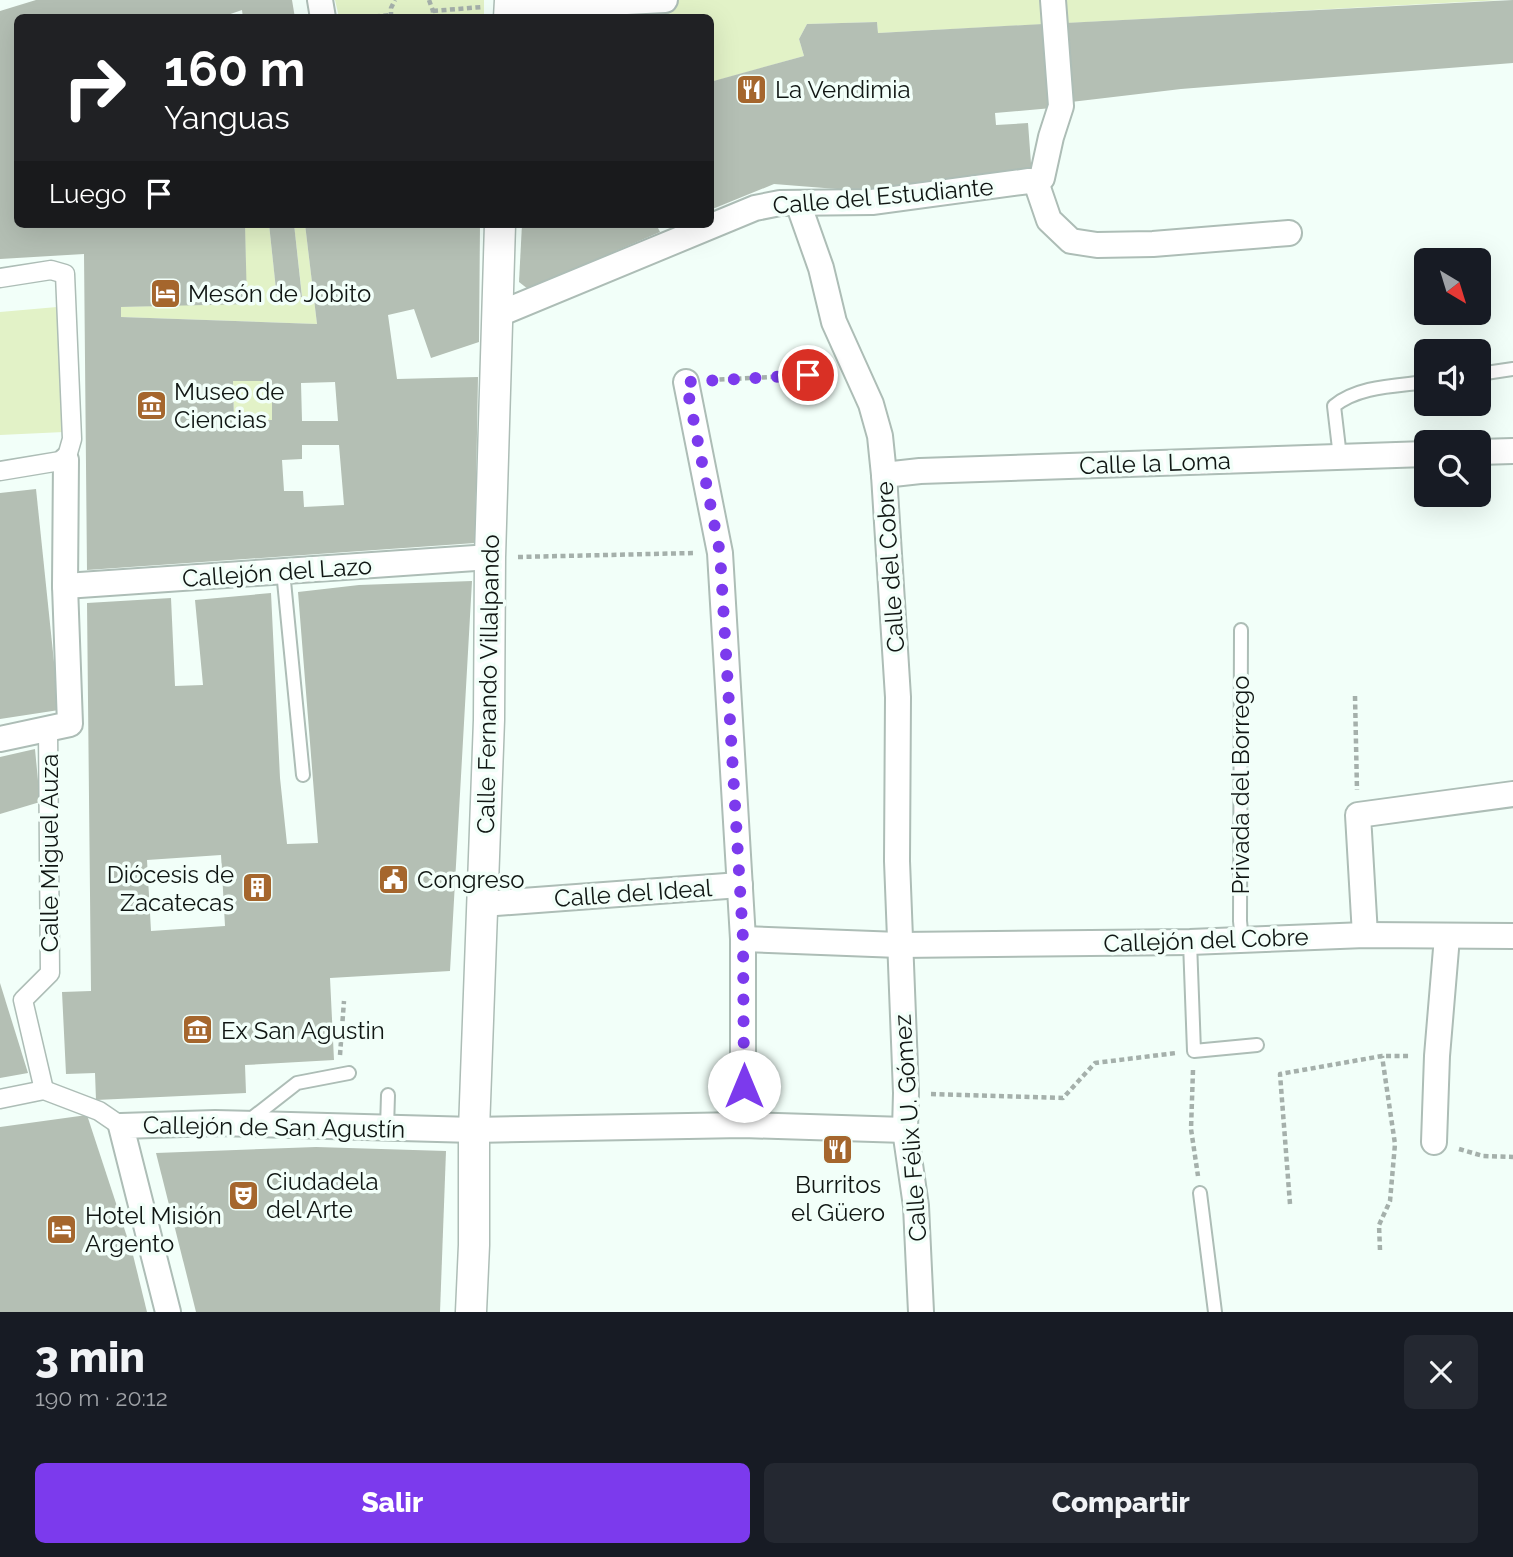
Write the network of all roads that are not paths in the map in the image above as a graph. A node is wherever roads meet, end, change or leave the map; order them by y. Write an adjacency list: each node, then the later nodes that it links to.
1 (665, 0): 3 (street)
2 (1053, 0): 4 (street)
3 (505, 8)
4 (1037, 182): 5 (street, Calle del Estudiante); 9 (street)
5 (799, 203): 6 (street, Calle del Estudiante); 22 (street, Calle del Cobre)
6 (714, 220)
7 (500, 228): 11 (street, Calle Fernando Villalpando)
8 (671, 232): 11 (street, Calle del Estudiante)
9 (1289, 233)
10 (0, 278): 20 (street)
11 (499, 314): 23 (street, Calle Fernando Villalpando)
12 (1513, 369): 13 (lane)
13 (1491, 372)
14 (686, 382): 31 (street)
15 (1414, 384): 19 (lane)
16 (1513, 451): 17 (street)
17 (1491, 452)
18 (1414, 454): 19 (street, Calle la Loma)
19 (1340, 457): 22 (street, Calle la Loma)
20 (65, 460): 21 (street); 25 (street, Calle Miguel Auza)
21 (0, 471)
22 (884, 475): 39 (street, Calle del Cobre)
23 (490, 557): 24 (street, Callejón del Lazo); 32 (street, Calle Fernando Villalpando)
24 (283, 571): 25 (street, Callejón del Lazo); 29 (lane)
25 (65, 586): 27 (street, Calle Miguel Auza)
26 (1241, 630): 37 (lane, Privada del Borrego)
27 (59, 727): 28 (street); 42 (street, Calle Miguel Auza)
28 (0, 739)
29 (303, 775)
30 (1513, 794): 33 (street)
31 (740, 885): 32 (street, Calle del Ideal); 36 (street)
32 (483, 904): 49 (street, Calle Fernando Villalpando)
33 (1365, 935): 35 (street, Callejón del Cobre); 37 (street, Callejón del Cobre)
34 (1513, 936): 35 (street, Callejón del Cobre)
35 (1447, 937): 51 (street)
36 (743, 939): 39 (street); 46 (street)
37 (1242, 940): 38 (street, Callejón del Cobre)
38 (1190, 942): 39 (street, Callejón del Cobre); 40 (lane)
39 (899, 945): 50 (street, Calle Félix U. Gómez)
40 (1257, 1045)
41 (344, 1070): 45 (lane)
42 (44, 1090): 44 (street); 47 (street, Callejón de San Agustín)
43 (388, 1095): 48 (lane)
44 (0, 1099)
45 (244, 1124): 47 (street, Callejón de San Agustín); 48 (street, Callejón de San Agustín)
46 (743, 1125): 49 (street, Callejón de San Agustín); 50 (street, Callejón de San Agustín)
47 (121, 1126): 53 (street)
48 (387, 1128): 49 (street, Callejón de San Agustín)
49 (474, 1130): 54 (street, Calle Fernando Villalpando)
50 (905, 1130): 55 (street, Calle Félix U. Gómez)
51 (1434, 1142)
52 (1200, 1193): 56 (lane)
53 (168, 1312)
54 (471, 1312)
55 (921, 1312)
56 (1215, 1312)

